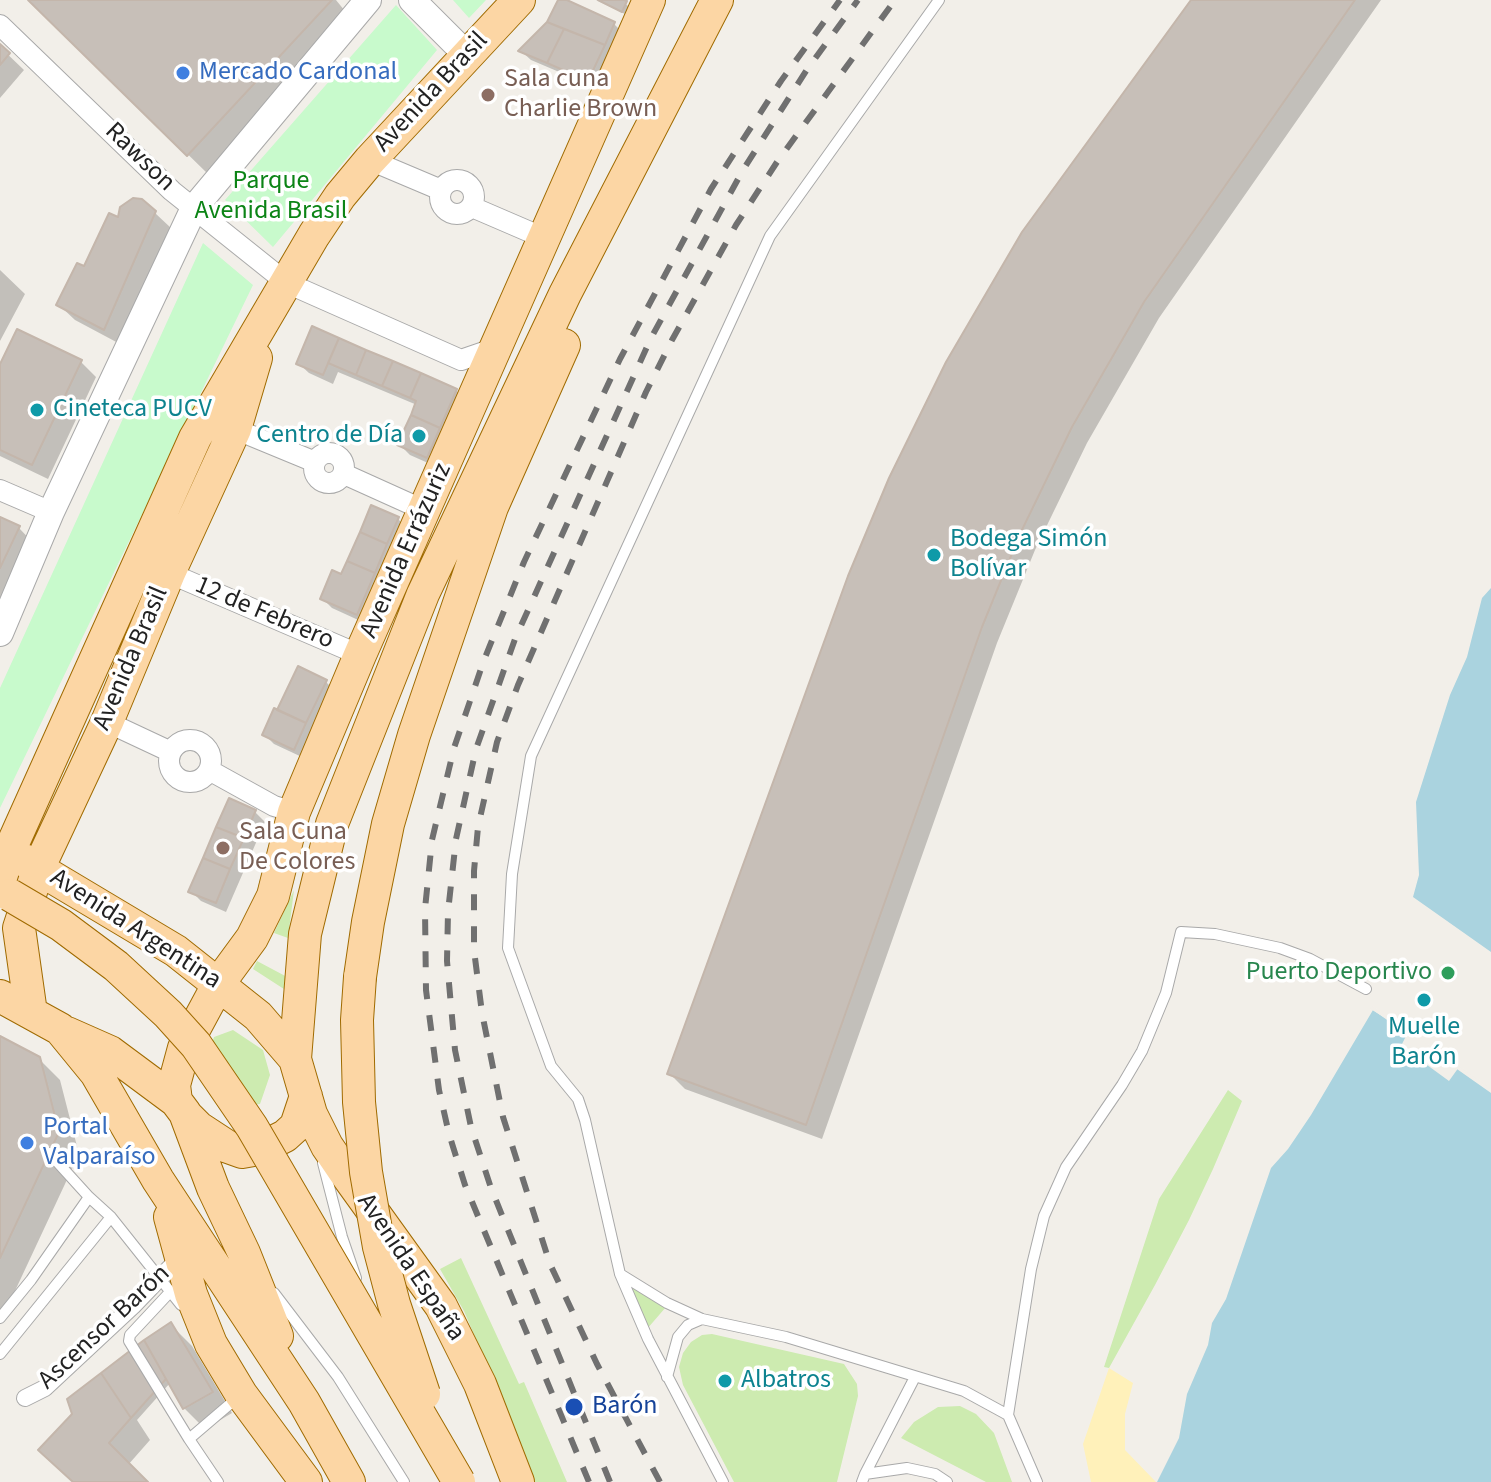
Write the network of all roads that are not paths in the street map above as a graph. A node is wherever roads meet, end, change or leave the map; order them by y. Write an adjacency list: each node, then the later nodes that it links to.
1 (368, 0): 10 (street)
2 (412, 0): 8 (street)
3 (519, 0): 8 (main road, Avenida Brasil)
4 (649, 0): 11 (main road, Avenida Errázuriz)
5 (939, 0): 46 (lane)
6 (713, 8): 37 (main road, Avenida Errázuriz); 65 (main road, bridge)
7 (0, 25): 10 (street, Rawson)
8 (468, 56): 9 (main road, Avenida Brasil)
9 (370, 160): 11 (street); 12 (main road, Avenida Brasil)
10 (194, 208): 12 (street, Rawson); 19 (street)
11 (544, 238): 13 (main road, Avenida Errázuriz)
12 (279, 296): 14 (street, Rawson); 16 (main road, Avenida Brasil); 27 (main road, Avenida Brasil)
13 (496, 348): 14 (street); 15 (main road, Avenida Errázuriz)
14 (461, 360): 15 (street)
15 (473, 399): 18 (main road, Avenida Errázuriz)
16 (235, 429): 18 (street); 20 (main road, Avenida Brasil)
17 (0, 490): 19 (street)
18 (426, 511): 22 (main road, Avenida Errázuriz)
19 (51, 512): 21 (street)
20 (169, 573): 22 (street, 12 de Febrero); 23 (main road, Avenida Brasil)
21 (0, 633)
22 (360, 655): 26 (main road, Avenida Errázuriz)
23 (107, 722): 24 (street); 28 (main road, Avenida Brasil)
24 (171, 752): 25 (street); 25 (street)
25 (209, 770): 26 (street)
26 (294, 812): 30 (main road, Avenida Errázuriz)
27 (3, 859): 28 (main road, Avenida Argentina)
28 (39, 867): 31 (main road, Avenida Argentina); 35 (main road, Avenida Brasil)
29 (0, 889): 65 (main road, bridge)
30 (252, 938): 31 (main road); 32 (main road, Avenida Errázuriz)
31 (176, 951): 32 (main road, Avenida Argentina)
32 (219, 983): 37 (main road, Avenida Argentina); 39 (main road, Avenida Errázuriz)
33 (1366, 989): 57 (lane)
34 (0, 996): 35 (main road)
35 (31, 1013): 36 (main road)
36 (60, 1029): 39 (main road); 41 (main road)
37 (295, 1059): 38 (main road, Avenida España)
38 (309, 1105): 39 (main road); 58 (lane); 66 (main road, Avenida España)
39 (180, 1107): 44 (main road)
40 (49, 1153): 42 (lane)
41 (158, 1180): 45 (main road); 56 (main road)
42 (89, 1197): 43 (lane); 48 (lane)
43 (111, 1217): 47 (lane); 51 (lane)
44 (244, 1253): 56 (main road); 64 (lane)
45 (182, 1255): 47 (street, Ascensor Barón); 50 (main road)
46 (620, 1274): 49 (lane); 52 (lane)
47 (166, 1285): 50 (lane); 55 (street, Ascensor Barón); 59 (lane)
48 (0, 1318)
49 (702, 1319): 52 (lane); 53 (lane)
50 (211, 1344): 54 (main road)
51 (0, 1354)
52 (667, 1377): 67 (lane)
53 (915, 1377): 57 (lane); 60 (lane)
54 (241, 1394): 59 (lane); 62 (main road)
55 (25, 1398)
56 (304, 1402): 63 (main road)
57 (1008, 1415): 69 (lane)
58 (416, 1432)
59 (189, 1439): 61 (lane)
60 (863, 1478): 68 (lane)
61 (218, 1482)
62 (306, 1482)
63 (349, 1482)
64 (404, 1482)
65 (460, 1482)
66 (518, 1482)
67 (723, 1482)
68 (947, 1482)
69 (1037, 1482)

